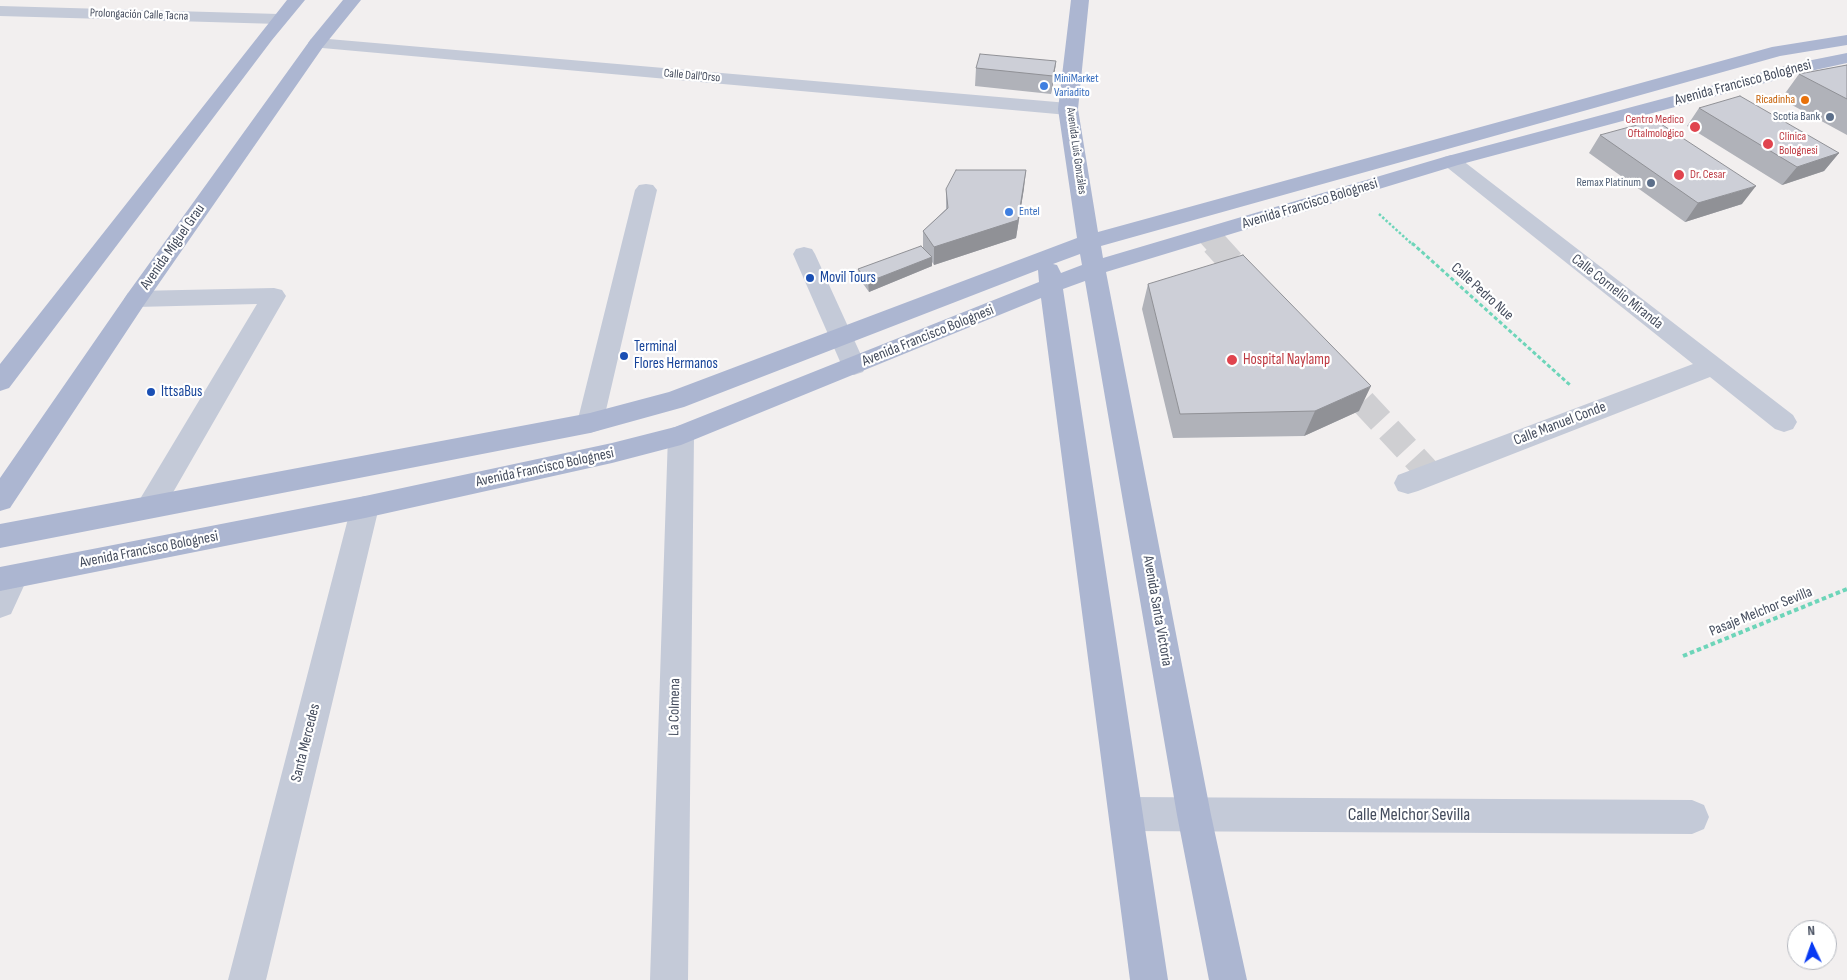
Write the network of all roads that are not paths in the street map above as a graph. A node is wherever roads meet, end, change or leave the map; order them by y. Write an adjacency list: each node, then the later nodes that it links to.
1 (296, 0): 5 (main road)
2 (352, 0): 7 (main road, Avenida Miguel Grau)
3 (1080, 0): 9 (main road, Avenida Luis Gonzáles)
4 (0, 10): 5 (street, Prolongación Calle Tacna)
5 (279, 19): 19 (main road)
6 (1847, 40): 13 (main road, Avenida Francisco Bolognesi)
7 (317, 43): 9 (street, Calle Dall'Orso); 15 (main road, Avenida Miguel Grau)
8 (1847, 58): 10 (main road, Avenida Francisco Bolognesi)
9 (1068, 109): 13 (main road, Avenida Luis Gonzáles)
10 (1451, 161): 13 (main road, Avenida Francisco Bolognesi); 18 (street, Calle Cornelio Miranda)
11 (646, 190): 21 (street)
12 (804, 254): 16 (street)
13 (1092, 255): 14 (main road, Avenida Francisco Bolognesi); 31 (main road, Avenida Santa Victoria)
14 (1050, 272): 16 (main road, Avenida Francisco Bolognesi); 17 (main road, Avenida Francisco Bolognesi); 30 (main road)
15 (136, 299): 24 (main road, Avenida Miguel Grau); 25 (street)
16 (841, 337): 17 (street); 21 (main road, Avenida Francisco Bolognesi)
17 (854, 366): 22 (main road, Avenida Francisco Bolognesi)
18 (1714, 366): 20 (street, Calle Cornelio Miranda); 23 (street, Calle Manuel Conde)
19 (0, 382)
20 (1784, 422)
21 (590, 423): 25 (main road, Avenida Francisco Bolognesi)
22 (681, 435): 26 (main road, Avenida Francisco Bolognesi); 34 (street, La Colmena)
23 (1408, 483)
24 (0, 500)
25 (150, 507): 27 (main road, Avenida Francisco Bolognesi)
26 (365, 507): 28 (main road, Avenida Francisco Bolognesi); 33 (street, Santa Mercedes)
27 (0, 536)
28 (6, 578): 29 (street)
29 (0, 605)
30 (1126, 814): 31 (street, Calle Melchor Sevilla); 35 (main road)
31 (1194, 815): 32 (street, Calle Melchor Sevilla); 36 (main road, Avenida Santa Victoria)
32 (1692, 816)
33 (246, 980)
34 (669, 980)
35 (1149, 980)
36 (1228, 980)

